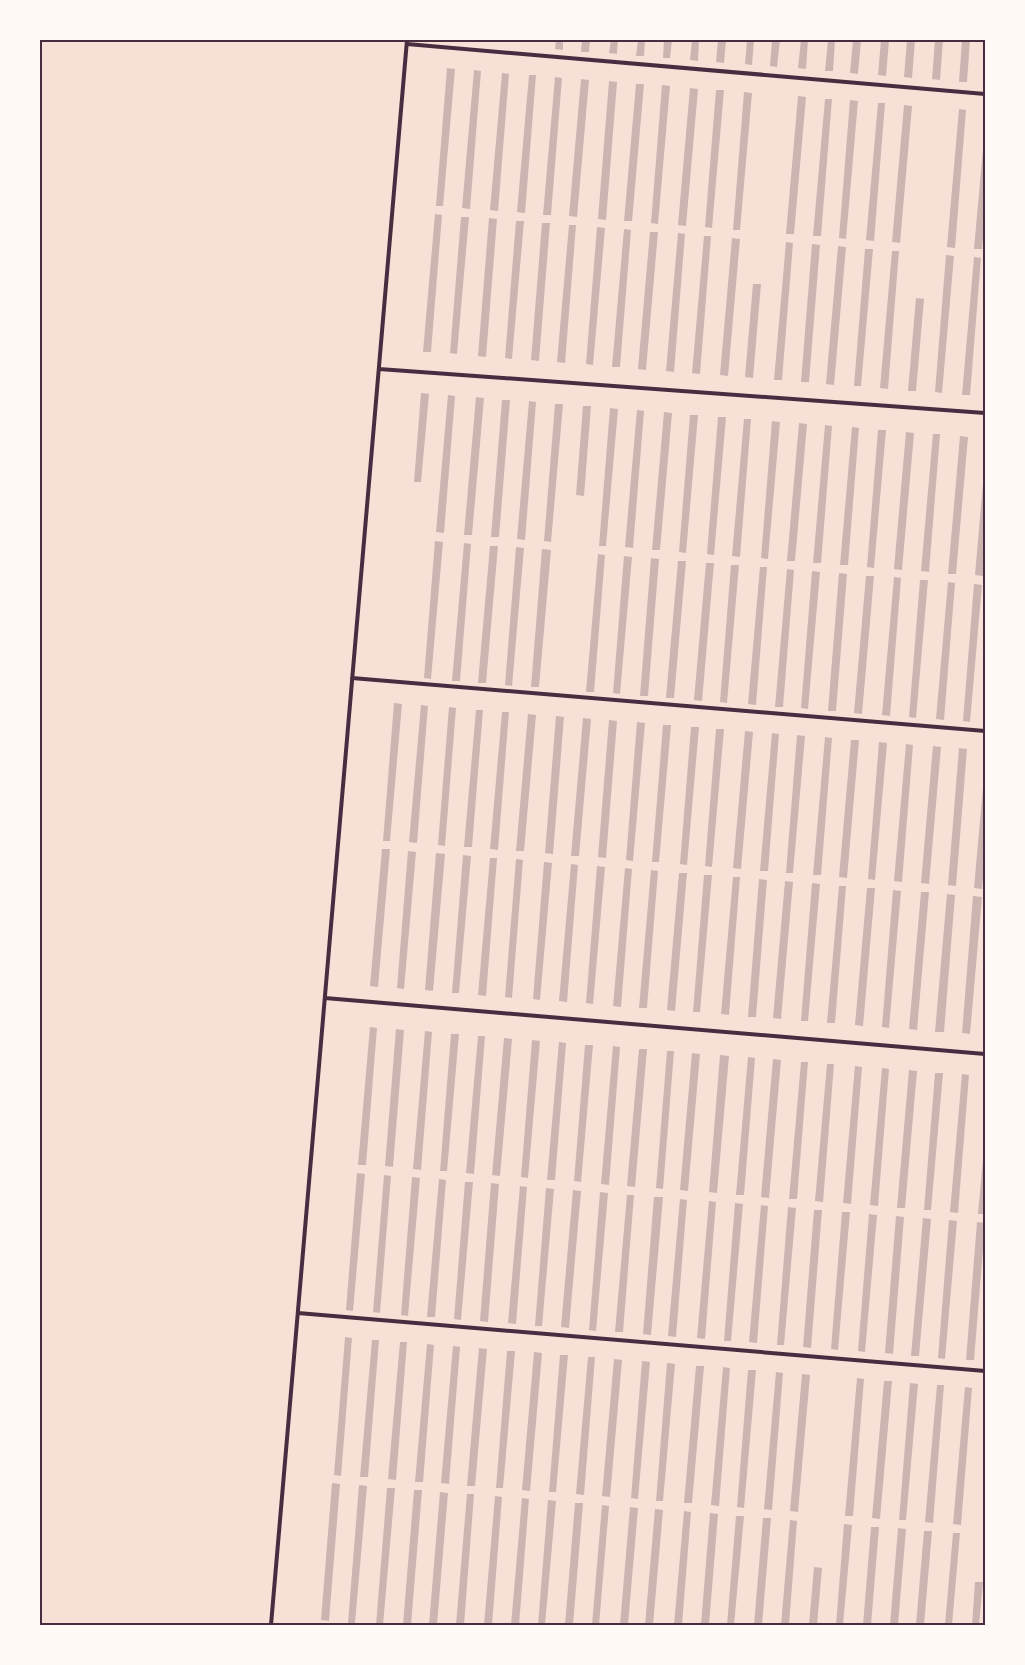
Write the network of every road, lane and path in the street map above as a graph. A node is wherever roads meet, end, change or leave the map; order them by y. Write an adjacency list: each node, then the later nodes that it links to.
1 (407, 42): 2 (lane); 3 (lane)
2 (985, 94)
3 (379, 369): 4 (lane); 5 (lane)
4 (985, 414)
5 (352, 678): 6 (lane); 7 (lane)
6 (985, 731)
7 (325, 998): 8 (lane); 9 (lane)
8 (985, 1054)
9 (298, 1313): 10 (lane); 11 (lane)
10 (985, 1371)
11 (271, 1625)

